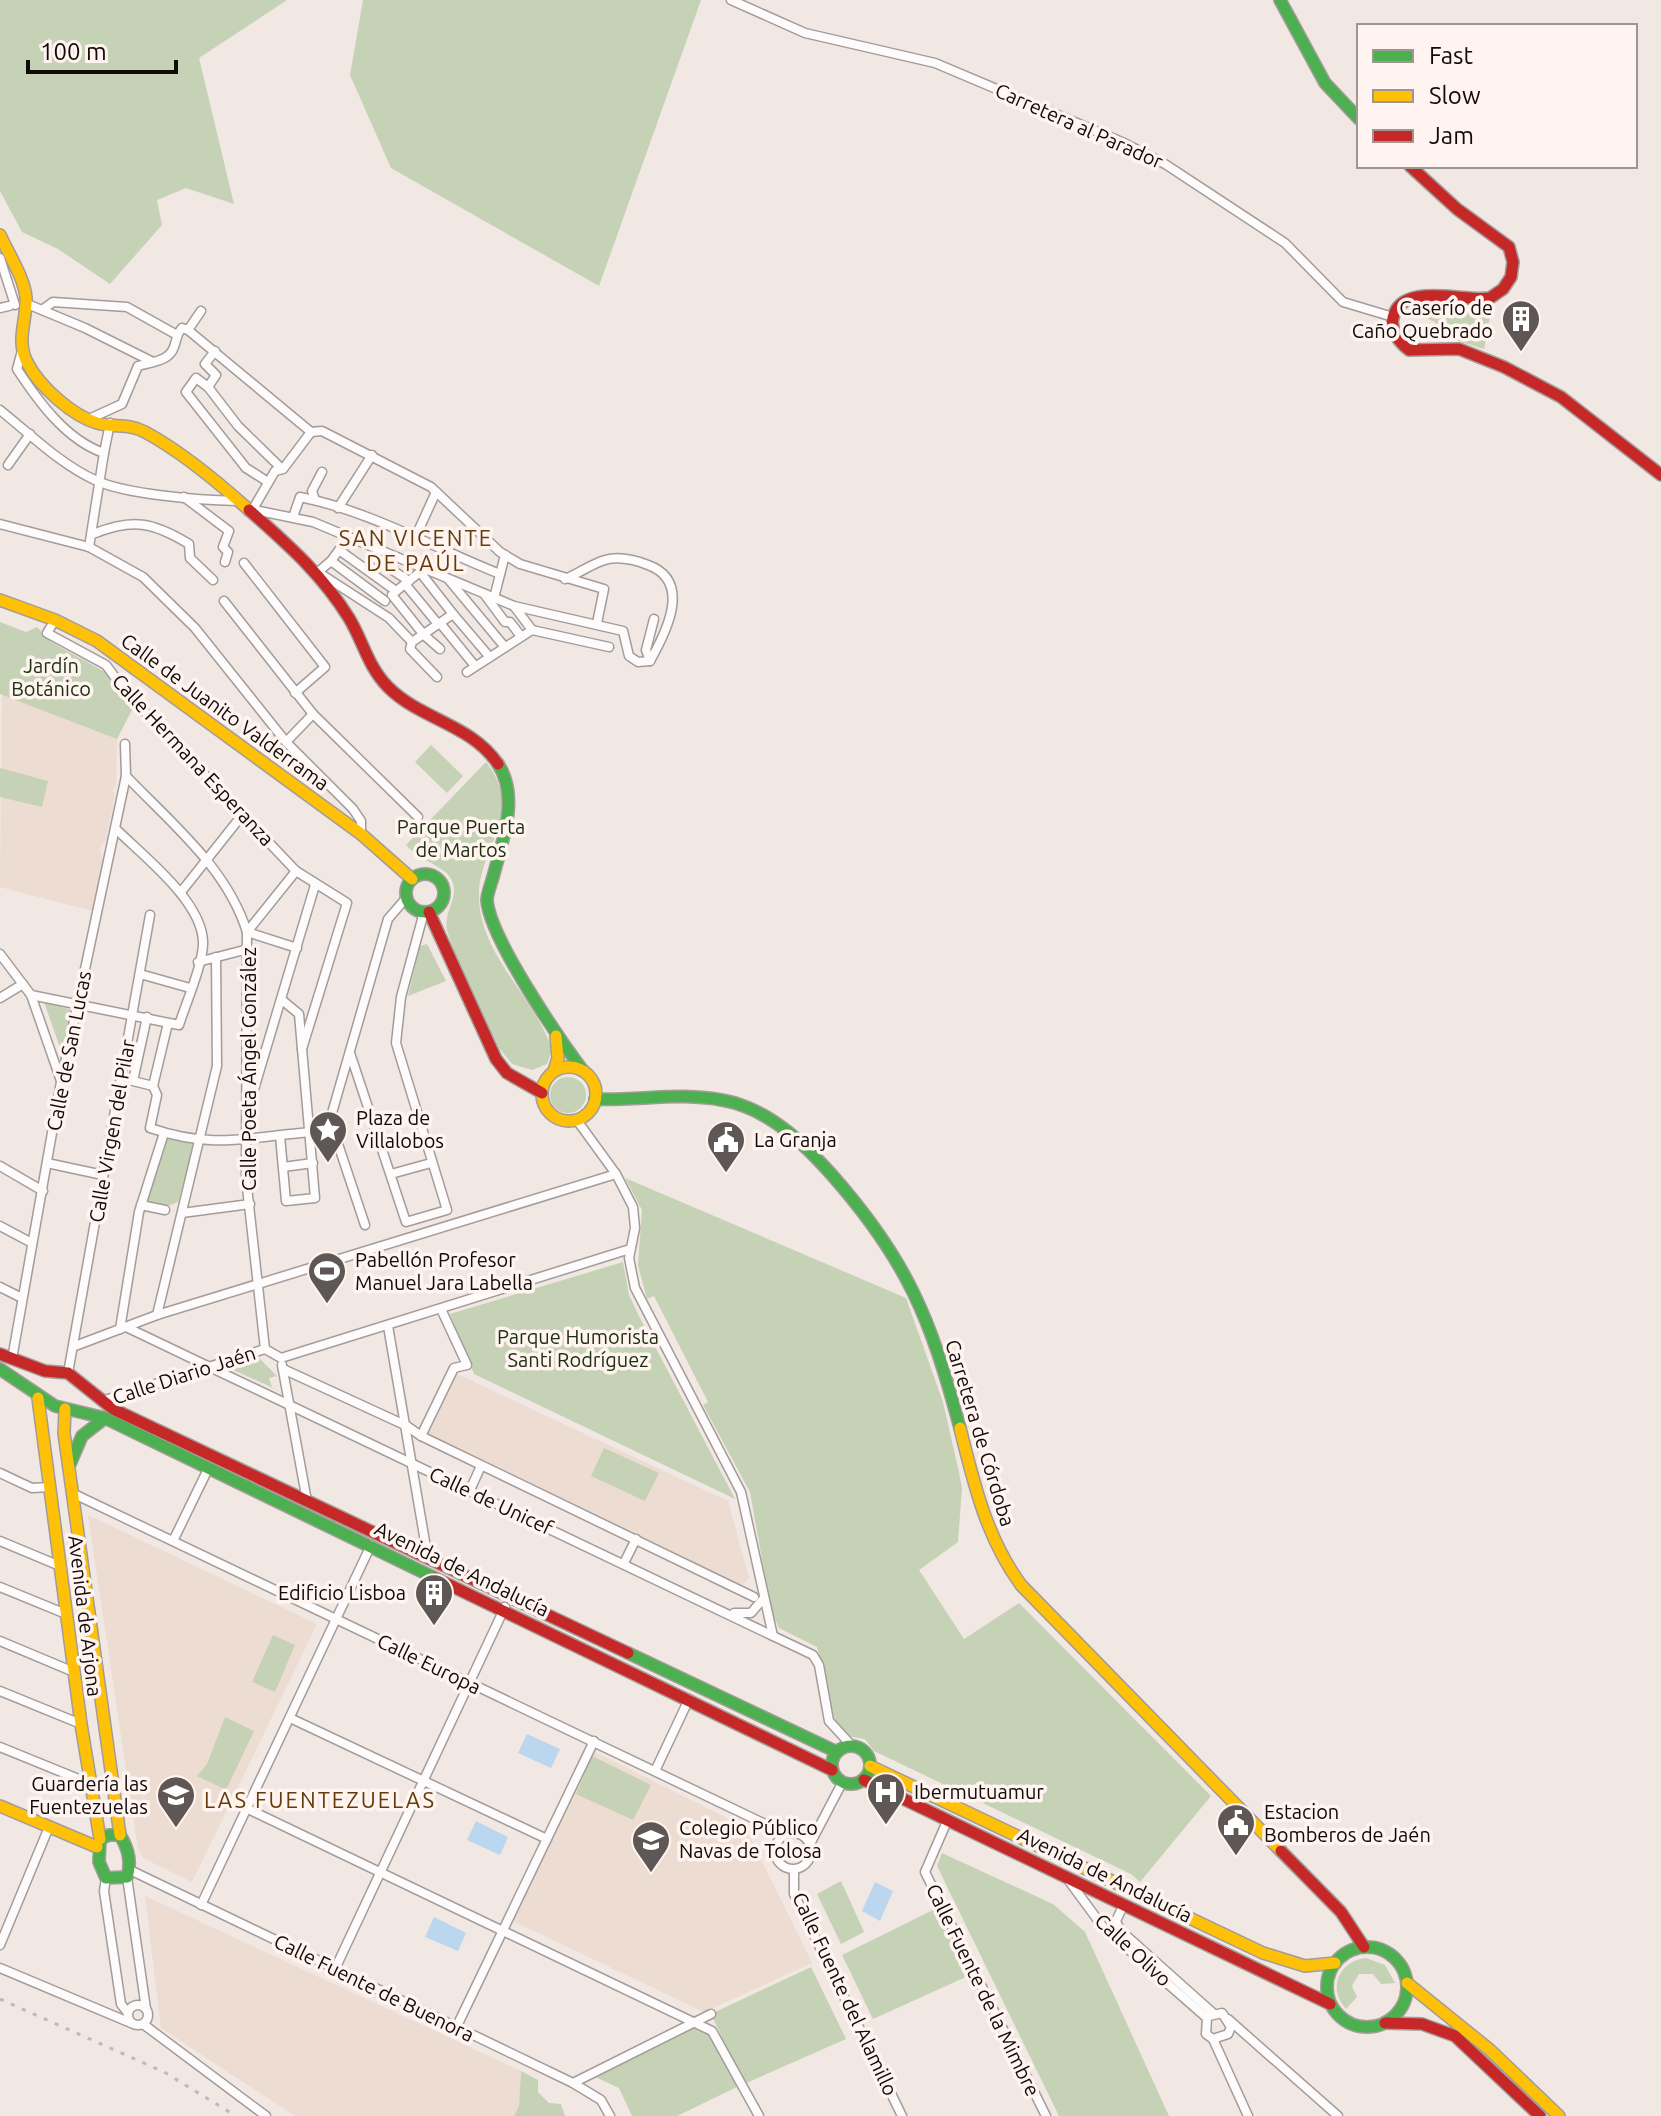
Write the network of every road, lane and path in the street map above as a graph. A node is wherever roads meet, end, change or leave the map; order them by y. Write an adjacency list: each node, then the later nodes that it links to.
1 (731, 0): 10 (street, Carretera al Parador)
2 (1280, 0): 3 (main road)
3 (1357, 117)
4 (1412, 168): 10 (main road)
5 (0, 235): 7 (main road)
6 (0, 258): 7 (street)
7 (12, 305): 8 (street); 13 (main road)
8 (42, 310): 12 (street); 15 (street)
9 (201, 311): 11 (street)
10 (1393, 317): 27 (main road)
11 (188, 330): 12 (street); 14 (street)
12 (177, 335): 15 (street)
13 (23, 347): 18 (main road); 22 (street)
14 (215, 351): 16 (street); 20 (street)
15 (153, 362): 18 (street)
16 (208, 387): 25 (street); 29 (street)
17 (0, 411): 21 (street)
18 (89, 419): 19 (main road)
19 (110, 423): 22 (street); 33 (main road)
20 (311, 432): 23 (street); 25 (street)
21 (30, 434): 24 (street); 28 (street)
22 (104, 453): 28 (street)
23 (372, 455): 30 (street); 34 (street)
24 (8, 465)
25 (282, 469): 29 (street)
26 (322, 472): 32 (street)
27 (1661, 475)
28 (98, 482): 31 (street); 37 (street)
29 (268, 482): 33 (street)
30 (436, 492): 38 (street); 40 (street)
31 (183, 496): 33 (street); 43 (street)
32 (315, 500): 34 (street); 35 (street)
33 (245, 506): 35 (street); 46 (main road)
34 (338, 508): 38 (street)
35 (293, 517): 45 (street)
36 (0, 524): 39 (street)
37 (93, 534): 39 (street); 50 (street)
38 (415, 538): 47 (street)
39 (89, 547): 75 (street)
40 (505, 555): 47 (street); 49 (street)
41 (377, 560): 51 (street)
42 (331, 561): 46 (street); 52 (street); 52 (street)
43 (225, 562)
44 (244, 563): 73 (street)
45 (422, 570): 48 (street); 51 (street); 58 (street)
46 (318, 572): 57 (street); 106 (main road)
47 (500, 574): 53 (street)
48 (446, 577): 53 (street); 67 (street)
49 (565, 579): 61 (street); 71 (street)
50 (213, 580)
51 (407, 582): 52 (street); 62 (street)
52 (391, 595): 57 (street); 64 (street)
53 (489, 596): 56 (street); 65 (street)
54 (0, 600): 60 (main road, Calle de Juanito Valderrama)
55 (224, 601): 73 (street)
56 (514, 606): 61 (street); 63 (street)
57 (378, 611): 66 (street)
58 (456, 615): 62 (street); 70 (street)
59 (654, 619): 71 (street)
60 (55, 620): 78 (street, Calle Hermana Esperanza); 81 (main road, Calle de Juanito Valderrama)
61 (597, 623): 71 (street)
62 (439, 624): 64 (street); 70 (street)
63 (532, 630): 65 (street); 68 (street)
64 (424, 635): 66 (street); 69 (street)
65 (520, 635): 67 (street)
66 (412, 642): 72 (street)
67 (504, 646): 70 (street)
68 (609, 647)
69 (440, 649)
70 (488, 655)
71 (650, 661)
72 (437, 677)
73 (295, 693): 74 (street)
74 (313, 714): 75 (street); 79 (street)
75 (286, 742): 81 (street)
76 (125, 744): 77 (street, Calle de San Lucas)
77 (126, 776): 80 (street, Calle de San Lucas); 82 (street, Calle Poeta Ángel González)
78 (243, 814): 82 (street); 83 (street, Calle Hermana Esperanza)
79 (418, 817)
80 (116, 829): 86 (street); 102 (street, Calle de San Lucas)
81 (361, 834): 84 (main road, Calle de Juanito Valderrama)
82 (206, 860): 86 (street); 90 (street, Calle Poeta Ángel González)
83 (296, 871): 85 (street, Calle Hermana Esperanza); 90 (street)
84 (412, 879): 87 (main road); 88 (main road)
85 (315, 885): 91 (street); 107 (street, Calle Hermana Esperanza)
86 (181, 892): 95 (street)
87 (407, 897): 88 (main road); 108 (street)
88 (427, 912): 113 (main road); 125 (street)
89 (150, 915): 96 (street, Calle Virgen del Pilar)
90 (247, 932): 91 (street); 92 (street, Calle Poeta Ángel González)
91 (297, 948): 101 (street)
92 (248, 949): 94 (street); 115 (street, Calle Poeta Ángel González)
93 (0, 954): 97 (street)
94 (216, 957): 95 (street); 122 (street)
95 (198, 962): 98 (street)
96 (140, 974): 98 (street); 103 (street, Calle Virgen del Pilar)
97 (23, 984): 99 (street); 100 (street)
98 (190, 988): 105 (street)
99 (31, 995): 102 (street); 111 (street)
100 (0, 998)
101 (282, 1000): 107 (street); 115 (street)
102 (77, 1003): 103 (street); 111 (street, Calle de San Lucas)
103 (133, 1014): 104 (street); 130 (street, Calle Virgen del Pilar)
104 (147, 1017): 105 (street); 112 (street)
105 (168, 1023): 112 (street)
106 (556, 1036): 109 (main road); 110 (main road)
107 (302, 1049): 118 (street)
108 (350, 1053): 117 (street); 128 (street)
109 (554, 1071): 110 (main road); 113 (main road)
110 (583, 1071): 114 (main road)
111 (61, 1082): 123 (street, Calle de San Lucas)
112 (153, 1086): 119 (street)
113 (542, 1093): 116 (main road)
114 (595, 1099): 116 (main road); 224 (main road, Carretera de Córdoba)
115 (248, 1108): 121 (street, Calle Poeta Ángel González)
116 (576, 1119): 129 (street)
117 (330, 1120): 118 (street); 136 (street)
118 (311, 1130): 120 (street); 124 (street)
119 (164, 1133): 122 (street); 133 (street)
120 (280, 1136): 121 (street); 127 (street)
121 (247, 1139): 122 (street); 132 (street, Calle Poeta Ángel González)
122 (200, 1141): 135 (street)
123 (47, 1163): 130 (street); 131 (street, Calle de San Lucas)
124 (313, 1163): 127 (street); 127 (street)
125 (431, 1163): 128 (street); 128 (street)
126 (0, 1166): 131 (street)
127 (283, 1167)
128 (391, 1174)
129 (616, 1174): 139 (street); 140 (street)
130 (103, 1175): 147 (street, Calle Virgen del Pilar)
131 (43, 1191): 138 (street, Calle de San Lucas)
132 (250, 1204): 135 (street); 140 (street, Calle Poeta Ángel González)
133 (141, 1205): 134 (street); 146 (street)
134 (165, 1210)
135 (182, 1213): 144 (street)
136 (365, 1225)
137 (0, 1226): 138 (street)
138 (32, 1243): 142 (street, Calle de San Lucas)
139 (630, 1249): 143 (street); 182 (street)
140 (259, 1285): 144 (street); 148 (street, Calle Poeta Ángel González)
141 (0, 1287): 142 (street)
142 (22, 1298): 151 (street, Calle de San Lucas)
143 (441, 1309): 145 (street); 164 (street)
144 (157, 1315): 146 (street)
145 (388, 1326): 150 (street); 163 (street)
146 (123, 1328): 147 (street); 152 (street, Calle de Unicef)
147 (75, 1346): 156 (street, Calle Virgen del Pilar)
148 (265, 1349): 150 (street); 152 (street, Calle Diario Jaén)
149 (0, 1354): 151 (main road)
150 (281, 1358): 154 (street)
151 (12, 1359): 155 (main road)
152 (209, 1367): 159 (street, Calle Diario Jaén); 160 (street, Calle de Unicef)
153 (0, 1369): 158 (main road)
154 (283, 1369): 160 (street); 163 (street)
155 (45, 1371): 156 (main road); 158 (main road)
156 (68, 1373): 157 (main road)
157 (83, 1388): 159 (main road, Avenida de Andalucía); 161 (main road)
158 (36, 1393): 161 (main road); 170 (main road, Avenida de Arjona)
159 (102, 1401): 173 (main road, Avenida de Andalucía)
160 (289, 1407): 165 (street, Calle de Unicef); 173 (street)
161 (69, 1409): 162 (main road, Avenida de Andalucía); 168 (main road, Avenida de Arjona)
162 (105, 1418): 167 (main road, Avenida de Andalucía); 168 (main road)
163 (407, 1426): 164 (street); 165 (street)
164 (421, 1436): 166 (street)
165 (415, 1466): 171 (street, Calle de Unicef); 178 (street)
166 (481, 1466): 171 (street); 175 (street)
167 (209, 1467): 174 (street); 177 (main road, Avenida de Andalucía)
168 (69, 1468): 172 (main road, Avenida de Arjona)
169 (0, 1473): 170 (street)
170 (50, 1487): 180 (main road, Avenida de Arjona)
171 (470, 1490): 179 (street, Calle de Unicef)
172 (72, 1493): 174 (street, Calle Europa); 211 (main road, Avenida de Arjona)
173 (307, 1502): 178 (main road, Avenida de Andalucía)
174 (174, 1539): 186 (street, Calle Europa)
175 (636, 1539): 179 (street); 182 (street)
176 (0, 1541): 180 (street)
177 (371, 1545): 183 (main road, Avenida de Andalucía); 186 (street)
178 (428, 1559): 183 (main road, Avenida de Andalucía)
179 (624, 1563): 184 (street, Calle de Unicef)
180 (60, 1566): 185 (main road, Avenida de Arjona)
181 (0, 1587): 185 (street)
182 (758, 1598): 184 (street); 187 (street)
183 (507, 1604): 190 (street); 192 (main road, Avenida de Andalucía); 198 (main road, Avenida de Andalucía)
184 (729, 1612): 187 (street, Calle de Unicef)
185 (66, 1614): 189 (main road, Avenida de Arjona)
186 (338, 1619): 190 (street, Calle Europa); 193 (street)
187 (773, 1636): 196 (street, Calle de Unicef)
188 (0, 1641): 189 (street)
189 (74, 1672): 194 (main road, Avenida de Arjona)
190 (468, 1685): 195 (street, Calle Europa); 202 (street)
191 (0, 1691): 194 (street)
192 (690, 1699): 200 (main road, Avenida de Andalucía); 201 (street)
193 (290, 1718): 202 (street); 207 (street)
194 (81, 1724): 205 (main road, Avenida de Arjona)
195 (594, 1741): 201 (street, Calle Europa); 212 (street)
196 (852, 1746): 198 (main road); 199 (main road)
197 (0, 1747): 205 (street)
198 (837, 1752): 200 (main road)
199 (870, 1766): 203 (main road); 225 (main road, Avenida de Andalucía)
200 (832, 1770): 204 (main road)
201 (655, 1771): 210 (street, Calle Europa)
202 (424, 1780): 212 (street); 216 (street)
203 (864, 1780): 204 (main road); 208 (main road, Avenida de Andalucía)
204 (842, 1783): 214 (street)
205 (91, 1784): 213 (main road, Avenida de Arjona)
206 (0, 1806): 209 (main road)
207 (248, 1809): 216 (street); 221 (street)
208 (948, 1819): 218 (main road, Avenida de Andalucía); 245 (street, Calle Fuente de la Mimbre)
209 (49, 1827): 213 (main road); 223 (street)
210 (786, 1834): 214 (street); 215 (street)
211 (120, 1835): 213 (main road); 217 (main road, Avenida de Arjona)
212 (547, 1839): 222 (street)
213 (99, 1843): 219 (main road, Avenida de Arjona)
214 (810, 1844): 215 (street)
215 (794, 1870): 244 (street, Calle Fuente del Alamillo)
216 (382, 1871): 222 (street); 227 (street)
217 (128, 1873): 219 (main road); 221 (street, Calle Fuente de Buenora); 230 (street)
218 (1065, 1876): 220 (main road, Avenida de Andalucía); 232 (street, Calle Olivo)
219 (106, 1878): 233 (street)
220 (1124, 1904): 229 (main road, Avenida de Andalucía); 232 (street, Calle Olivo)
221 (201, 1905): 227 (street, Calle Fuente de Buenora)
222 (504, 1930): 235 (street); 238 (street)
223 (0, 1945)
224 (1364, 1947): 225 (main road); 228 (main road)
225 (1335, 1963): 229 (main road)
226 (0, 1968): 233 (street)
227 (335, 1969): 238 (street, Calle Fuente de Buenora)
228 (1407, 1983): 236 (main road); 249 (main road)
229 (1330, 2004): 236 (main road)
230 (146, 2009): 233 (street); 237 (street)
231 (711, 2014): 235 (street)
232 (1210, 2016): 234 (street); 239 (street)
233 (129, 2018): 237 (street)
234 (1228, 2019): 239 (street); 247 (street)
235 (694, 2021): 240 (street); 243 (street)
236 (1385, 2023): 248 (main road)
237 (143, 2024): 241 (street)
238 (456, 2028): 240 (street, Calle Fuente de Buenora)
239 (1213, 2039): 246 (street)
240 (573, 2083): 242 (street, Calle Fuente de Buenora)
241 (266, 2116)
242 (610, 2116)
243 (759, 2116)
244 (902, 2116)
245 (1046, 2116)
246 (1248, 2116)
247 (1338, 2116)
248 (1540, 2116)
249 (1559, 2116)

